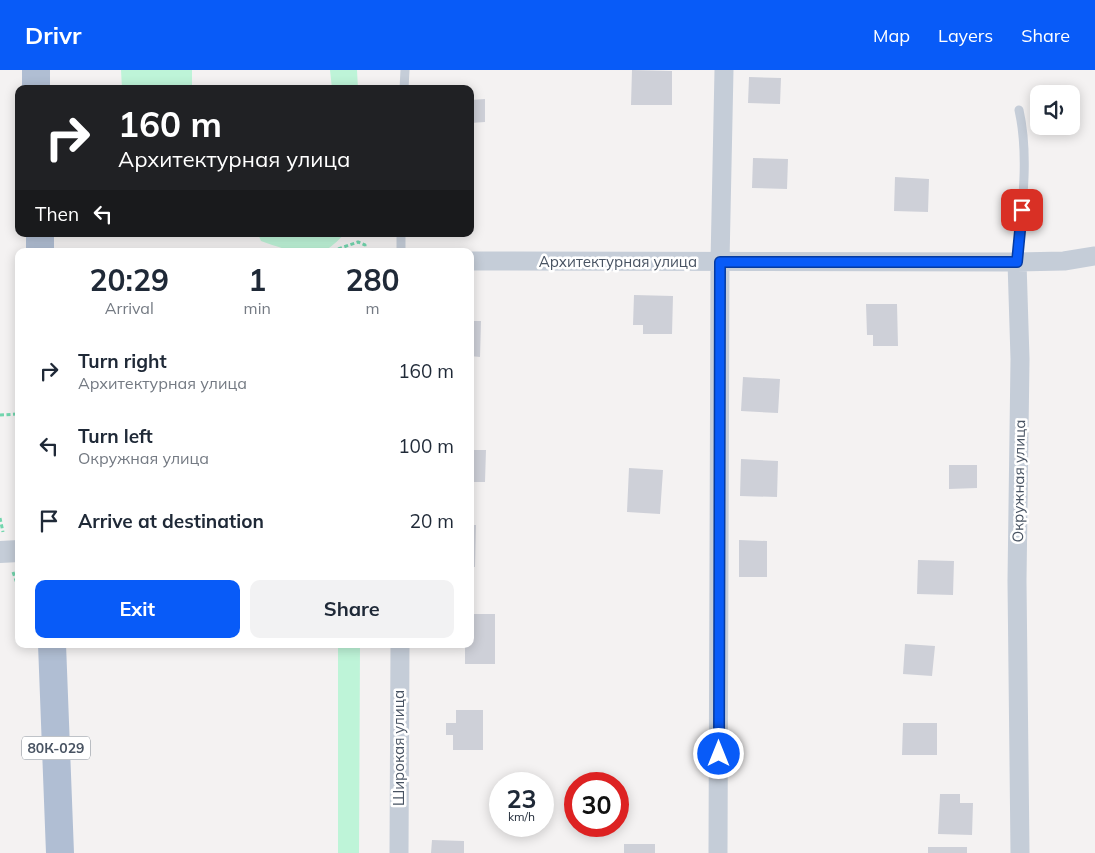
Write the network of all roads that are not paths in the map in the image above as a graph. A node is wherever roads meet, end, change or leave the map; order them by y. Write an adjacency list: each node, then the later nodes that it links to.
1 (36, 70): 4 (main road)
2 (405, 70): 5 (lane)
3 (724, 70): 9 (street)
4 (36, 85)
5 (404, 85)
6 (1019, 110): 10 (lane, Окружная улица)
7 (1095, 256): 10 (street, Архитектурная улица)
8 (474, 261): 9 (street, Архитектурная улица)
9 (720, 262): 10 (street, Архитектурная улица); 17 (street)
10 (1017, 262): 18 (street, Окружная улица)
11 (15, 551): 12 (street)
12 (0, 552)
13 (52, 648): 15 (main road, 80К-029)
14 (400, 648): 16 (street, Широкая улица)
15 (60, 853)
16 (399, 853)
17 (718, 853)
18 (1020, 853)

